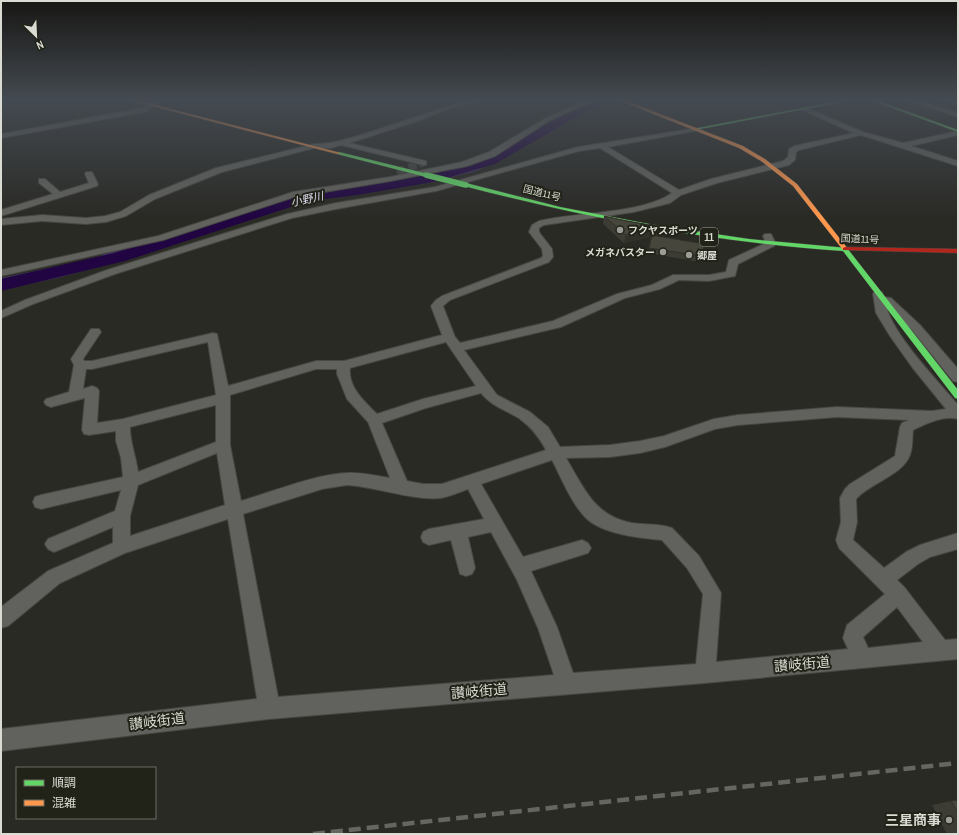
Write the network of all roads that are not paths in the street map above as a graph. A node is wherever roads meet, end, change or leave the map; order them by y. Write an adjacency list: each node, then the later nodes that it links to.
1 (288, 139): 12 (main road, 国道11号 / 11)
2 (303, 139): 13 (main road, 国道11号 / 11)
3 (353, 139): 10 (street)
4 (516, 139): 19 (street)
5 (638, 139): 14 (street)
6 (722, 139): 17 (main road)
7 (836, 139): 17 (street)
8 (881, 139): 11 (street)
9 (928, 139): 11 (street)
10 (340, 143): 13 (street); 15 (street)
11 (902, 145): 16 (street)
12 (314, 146): 13 (street); 19 (main road, 国道11号 / 11); 28 (street)
13 (331, 146): 19 (main road, 国道11号 / 11)
14 (601, 146): 23 (street); 36 (street)
15 (423, 163)
16 (958, 164)
17 (772, 166): 23 (street); 30 (main road)
18 (397, 172): 22 (street)
19 (429, 173): 22 (street); 26 (main road, 国道11号 / 11); 27 (main road, 国道11号 / 11, bridge)
20 (89, 174): 24 (street)
21 (42, 181): 24 (street)
22 (367, 184): 34 (street)
23 (678, 193): 26 (street)
24 (59, 195): 25 (street)
25 (1, 213)
26 (610, 213): 27 (street); 29 (main road, 国道11号 / 11)
27 (588, 216): 29 (main road, 国道11号 / 11); 38 (street)
28 (1, 222)
29 (769, 240): 30 (main road, 国道11号 / 11); 32 (main road, 国道11号 / 11); 38 (street)
30 (839, 241): 31 (main road, 国道11号 / 11); 32 (main road)
31 (958, 244)
32 (845, 250): 33 (main road, 国道11号 / 11); 35 (main road)
33 (958, 251)
34 (1, 273)
35 (878, 294): 41 (street); 45 (main road); 47 (street)
36 (1, 314)
37 (95, 332): 39 (street)
38 (452, 342): 40 (street); 42 (street)
39 (80, 365): 43 (street); 44 (street)
40 (344, 365): 44 (street); 49 (street)
41 (958, 378)
42 (484, 388): 49 (street); 52 (street)
43 (75, 395): 46 (street); 50 (street)
44 (223, 395): 50 (street); 51 (street)
45 (958, 396)
46 (51, 402)
47 (957, 413): 48 (street)
48 (932, 416): 52 (street); 68 (street)
49 (374, 420): 55 (street)
50 (123, 424): 53 (street)
51 (223, 444): 53 (street); 57 (street)
52 (556, 454): 54 (street); 73 (street)
53 (131, 481): 56 (street); 58 (street)
54 (472, 482): 55 (street); 59 (street)
55 (401, 487): 57 (street)
56 (41, 502)
57 (233, 510): 64 (street); 75 (street)
58 (122, 516): 63 (street); 64 (street)
59 (495, 524): 60 (street); 66 (street)
60 (458, 531): 61 (street); 67 (street)
61 (429, 537)
62 (958, 541): 68 (street)
63 (54, 544)
64 (120, 547): 70 (street)
65 (582, 548): 66 (street)
66 (519, 566): 74 (street)
67 (466, 568)
68 (884, 578): 69 (street)
69 (898, 594): 71 (street); 72 (street)
70 (1, 619)
71 (950, 650): 72 (street, 讃岐街道)
72 (864, 658): 73 (street, 讃岐街道)
73 (705, 673): 74 (street, 讃岐街道)
74 (567, 684): 75 (street, 讃岐街道)
75 (270, 708): 76 (street, 讃岐街道)
76 (1, 740)

